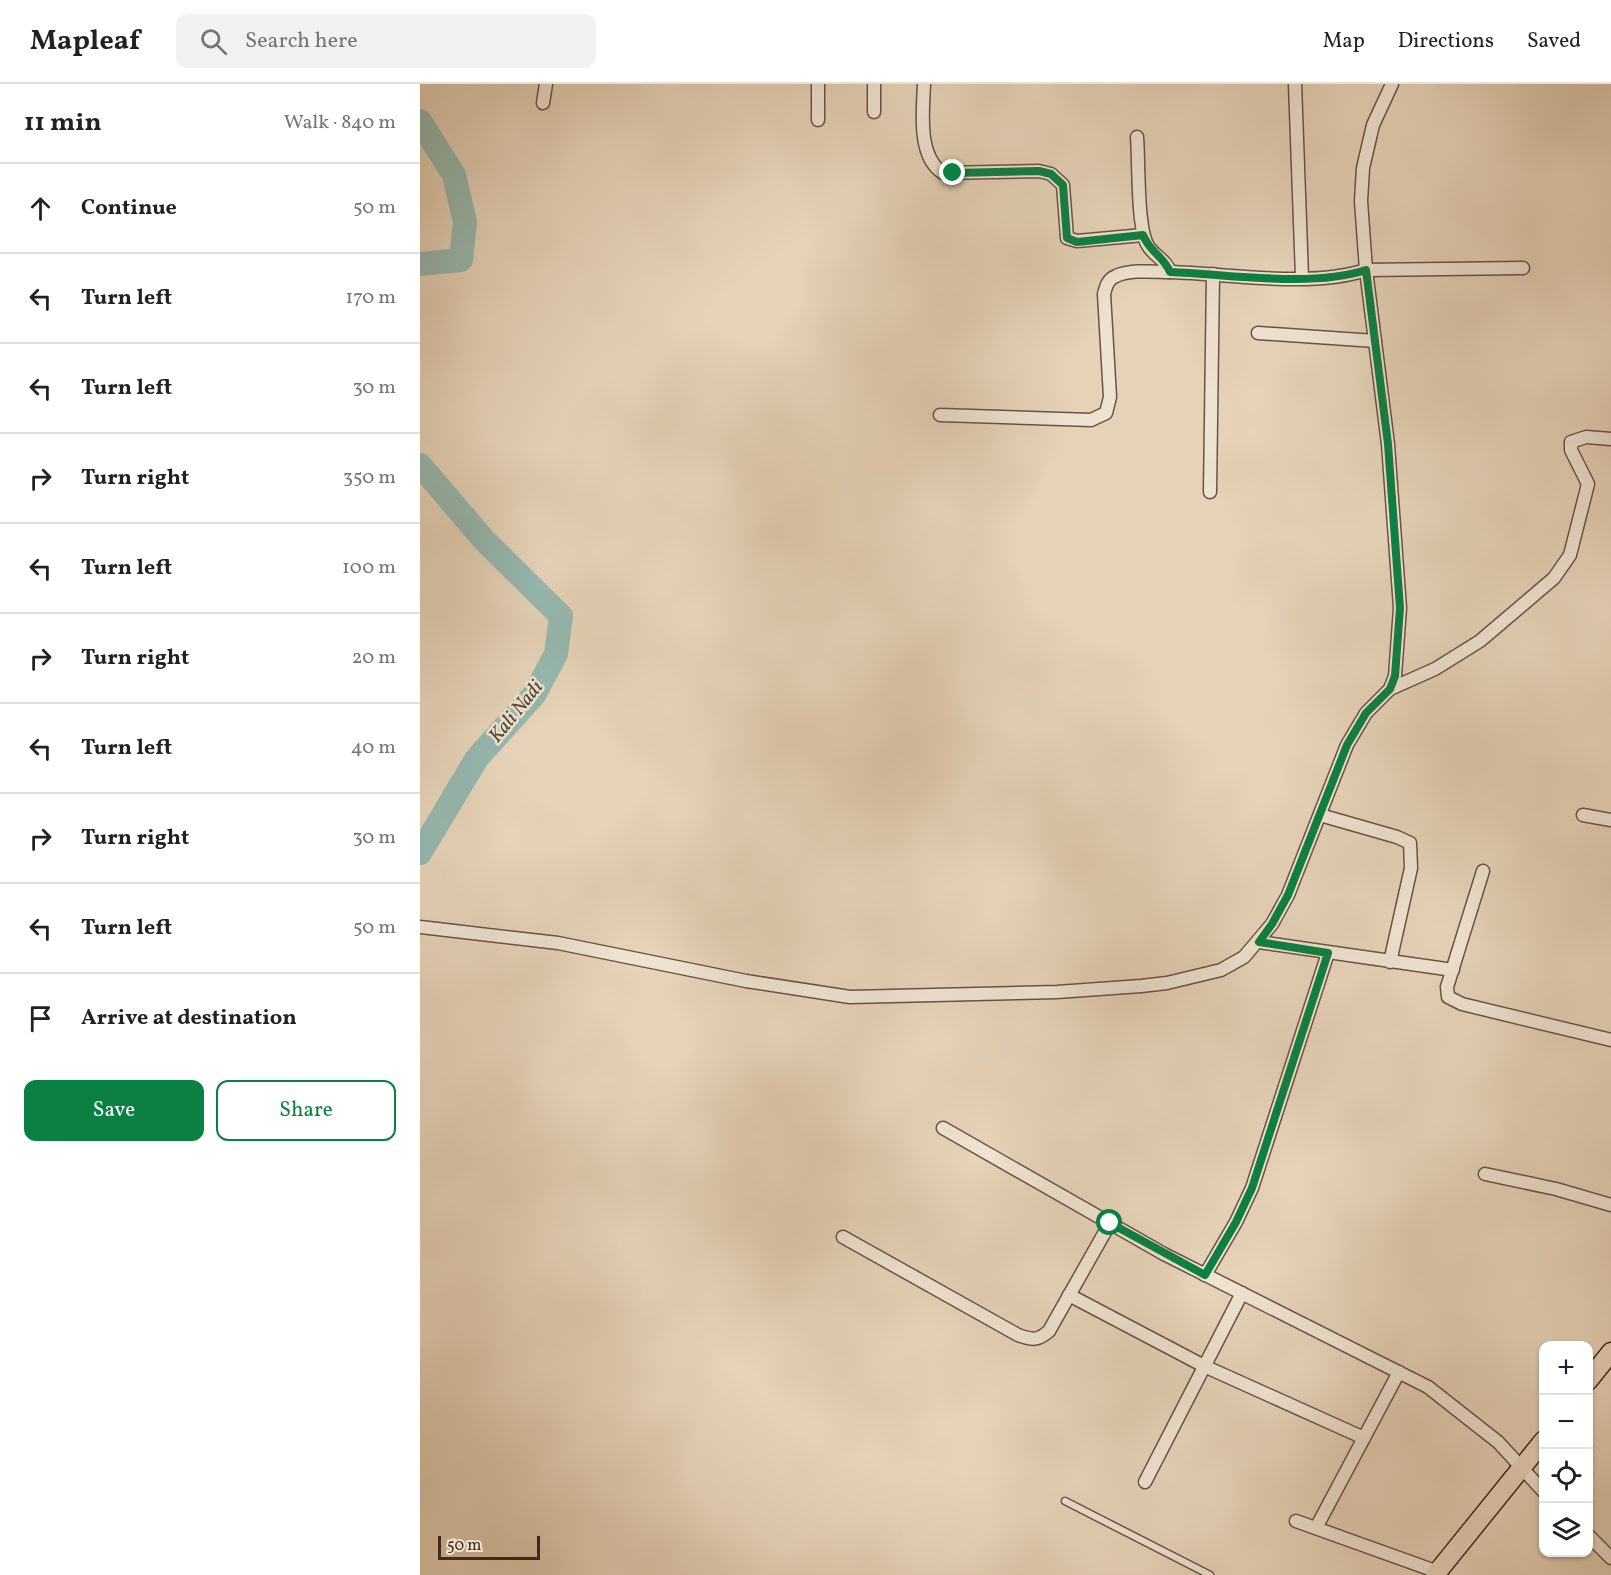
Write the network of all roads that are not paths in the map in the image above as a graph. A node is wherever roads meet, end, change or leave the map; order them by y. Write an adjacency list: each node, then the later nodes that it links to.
1 (546, 84): 7 (street)
2 (818, 84): 9 (street)
3 (874, 84): 8 (street)
4 (924, 84): 11 (street)
5 (1295, 84): 16 (street)
6 (1392, 84): 13 (street)
7 (543, 103)
8 (874, 112)
9 (818, 120)
10 (1137, 137): 11 (street)
11 (1143, 235): 14 (street)
12 (1523, 268): 13 (street)
13 (1366, 270): 16 (street); 18 (street)
14 (1170, 272): 15 (street); 19 (street)
15 (1213, 274): 16 (street); 21 (street)
16 (1302, 277)
17 (1258, 333): 18 (street)
18 (1375, 341): 22 (street)
19 (940, 415)
20 (1611, 439): 22 (street)
21 (1210, 492)
22 (1390, 689): 23 (street)
23 (1320, 815): 28 (street); 30 (street)
24 (1583, 816): 25 (street)
25 (1611, 820)
26 (1483, 871): 31 (street)
27 (420, 927): 28 (street)
28 (1259, 942): 29 (street)
29 (1328, 953): 30 (street); 38 (street)
30 (1390, 962): 31 (street)
31 (1453, 970): 32 (street)
32 (1611, 1040)
33 (944, 1128): 36 (street)
34 (1485, 1174): 35 (street)
35 (1611, 1205)
36 (1110, 1223): 38 (street); 40 (street)
37 (843, 1237): 40 (street)
38 (1205, 1275): 39 (street)
39 (1242, 1293): 42 (street); 43 (street)
40 (1069, 1295): 42 (street)
41 (1611, 1352): 44 (main road)
42 (1204, 1366): 45 (street); 48 (street)
43 (1399, 1372): 45 (street); 47 (street)
44 (1593, 1375)
45 (1364, 1438): 52 (street)
46 (1539, 1446): 47 (main road)
47 (1522, 1467): 49 (street); 55 (main road)
48 (1145, 1482)
49 (1539, 1486)
50 (1065, 1501): 56 (lane)
51 (1296, 1521): 52 (street)
52 (1316, 1528): 55 (street)
53 (1593, 1540): 54 (street)
54 (1611, 1558)
55 (1437, 1574)
56 (1210, 1575)

